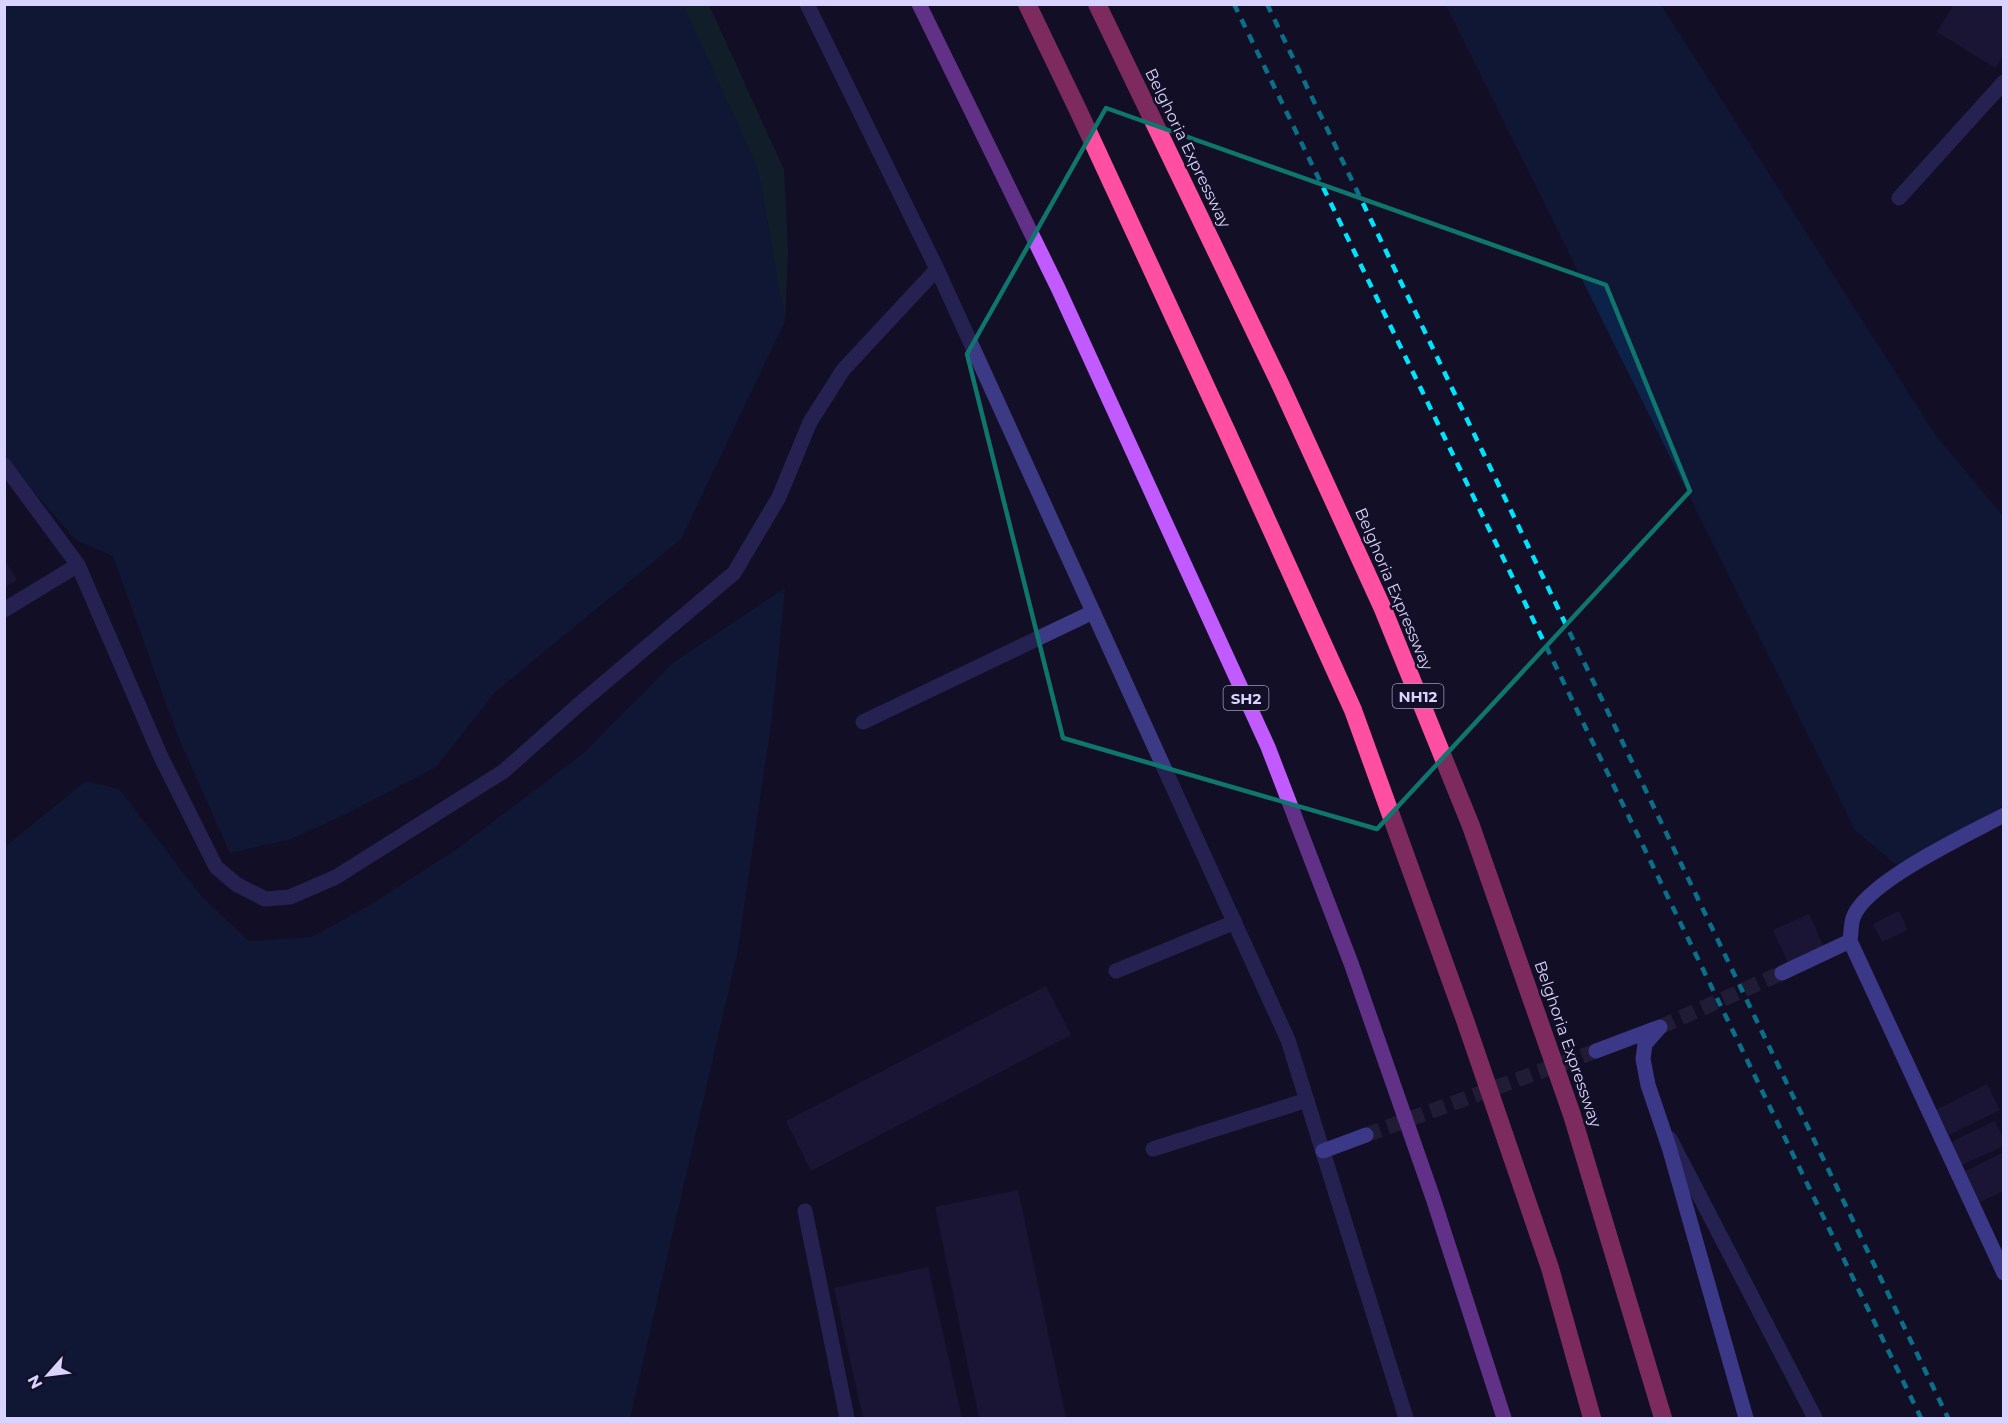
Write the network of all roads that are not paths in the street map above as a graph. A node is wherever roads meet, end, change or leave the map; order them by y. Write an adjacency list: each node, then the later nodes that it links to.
1 (807, 4): 7 (street)
2 (919, 4): 28 (main road, SH2)
3 (1027, 4): 29 (highway)
4 (1097, 4): 30 (highway, Belghoria Expressway / NH12)
5 (2004, 82): 6 (street)
6 (1899, 198)
7 (937, 270): 9 (street); 11 (street)
8 (4, 465): 9 (street)
9 (78, 566): 10 (street)
10 (4, 610)
11 (1093, 612): 12 (street); 14 (street)
12 (863, 722)
13 (2004, 815): 15 (street)
14 (1235, 922): 16 (street); 19 (street)
15 (1850, 941): 17 (street); 25 (street)
16 (1116, 971)
17 (1782, 973)
18 (1596, 1051): 20 (street)
19 (1307, 1100): 22 (street); 23 (street)
20 (1657, 1112): 31 (street); 32 (street)
21 (1366, 1135): 23 (street)
22 (1153, 1149)
23 (1323, 1151): 27 (street)
24 (805, 1211): 26 (street)
25 (2004, 1273)
26 (848, 1419)
27 (1406, 1419)
28 (1504, 1419)
29 (1592, 1419)
30 (1663, 1419)
31 (1746, 1419)
32 (1815, 1419)

